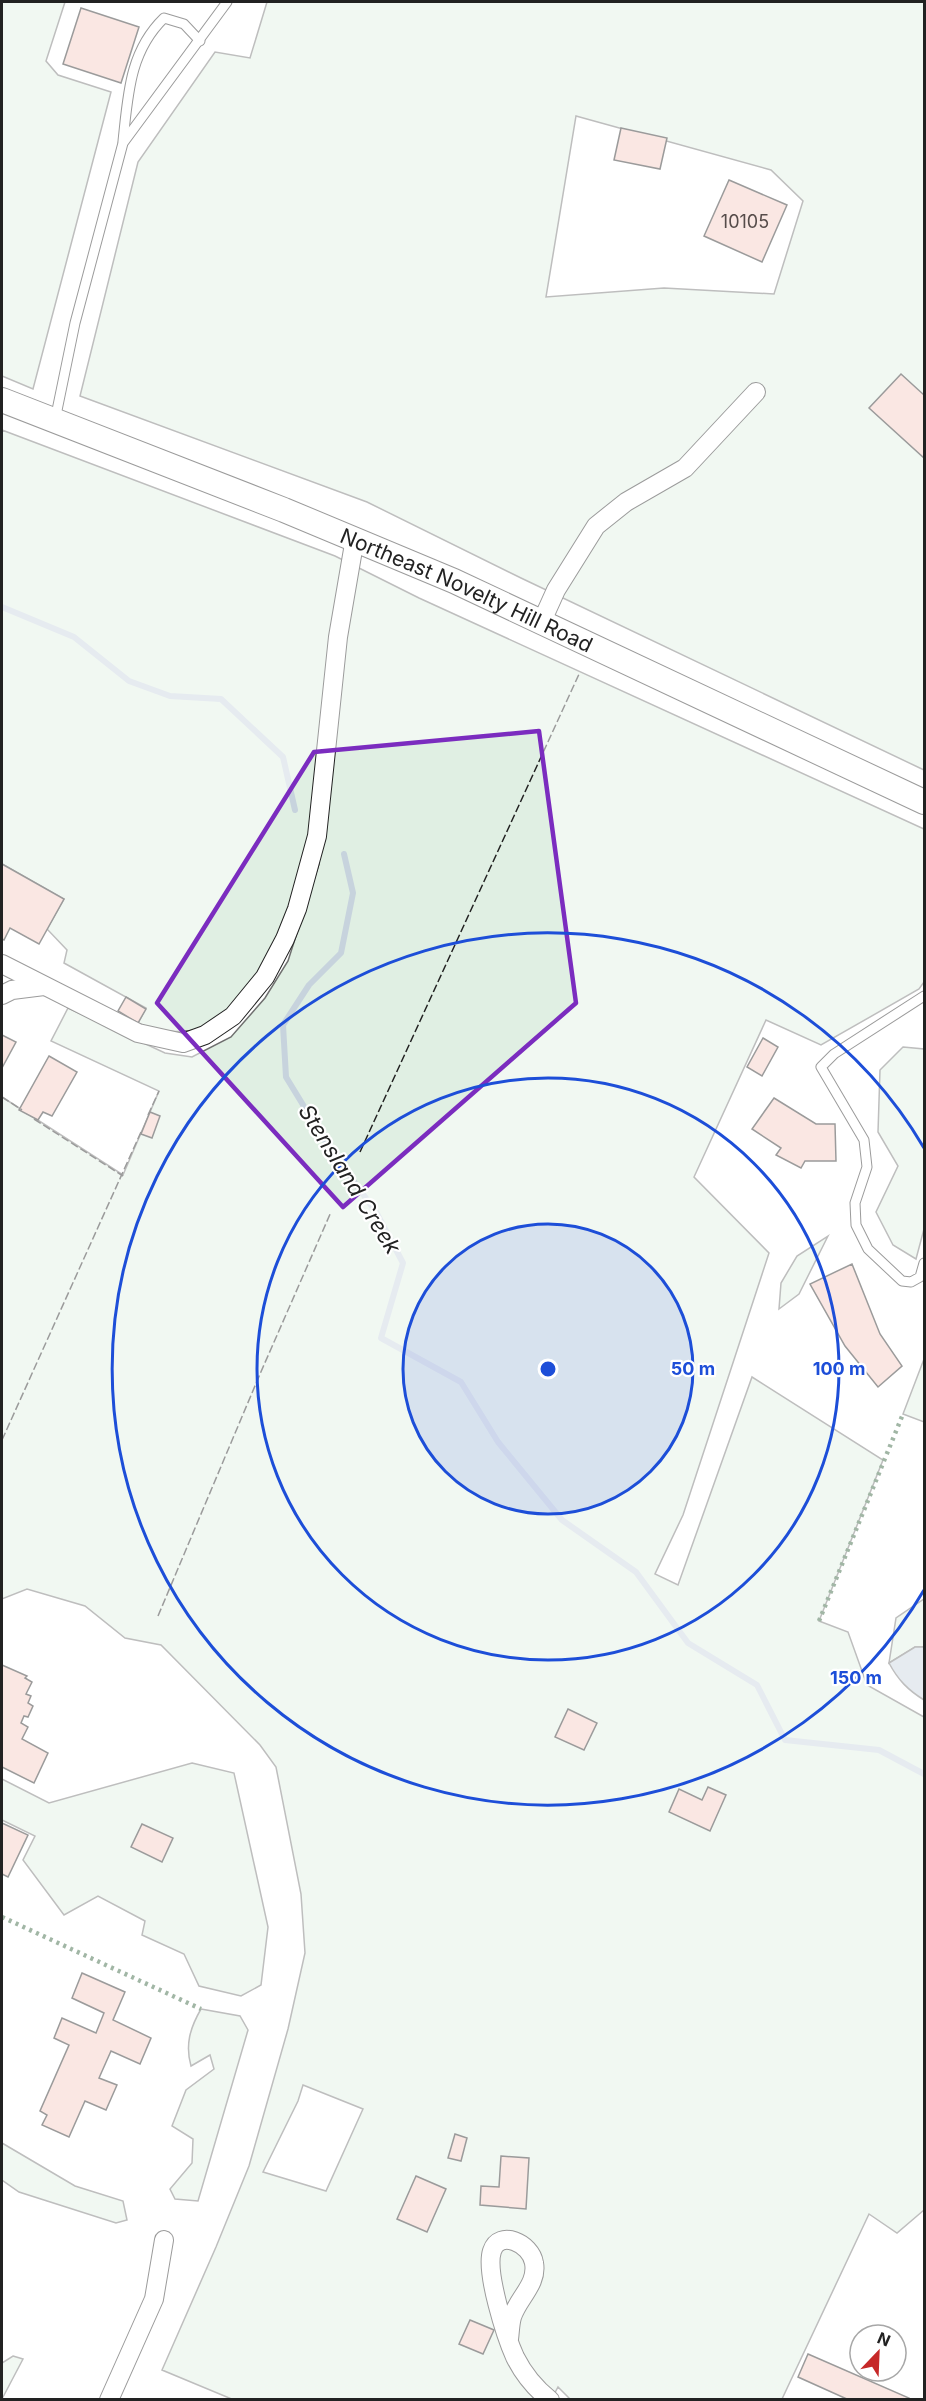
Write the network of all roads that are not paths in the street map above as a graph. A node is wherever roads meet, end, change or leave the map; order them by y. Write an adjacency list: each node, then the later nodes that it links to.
1 (227, 2): 2 (lane)
2 (200, 41): 3 (lane); 3 (lane)
3 (123, 143): 6 (lane)
4 (756, 392): 8 (street)
5 (2, 400): 6 (main road, Northeast Novelty Hill Road)
6 (54, 420): 7 (main road, Northeast Novelty Hill Road)
7 (355, 538): 8 (main road, Northeast Novelty Hill Road); 11 (street)
8 (543, 621): 9 (main road, Northeast Novelty Hill Road)
9 (924, 802)
10 (2, 964): 11 (street)
11 (44, 986): 12 (street)
12 (2, 994)
13 (924, 996): 14 (lane)
14 (924, 1263)
15 (164, 2240): 17 (street)
16 (509, 2339): 16 (street); 18 (street)
17 (109, 2400)
18 (550, 2400)

